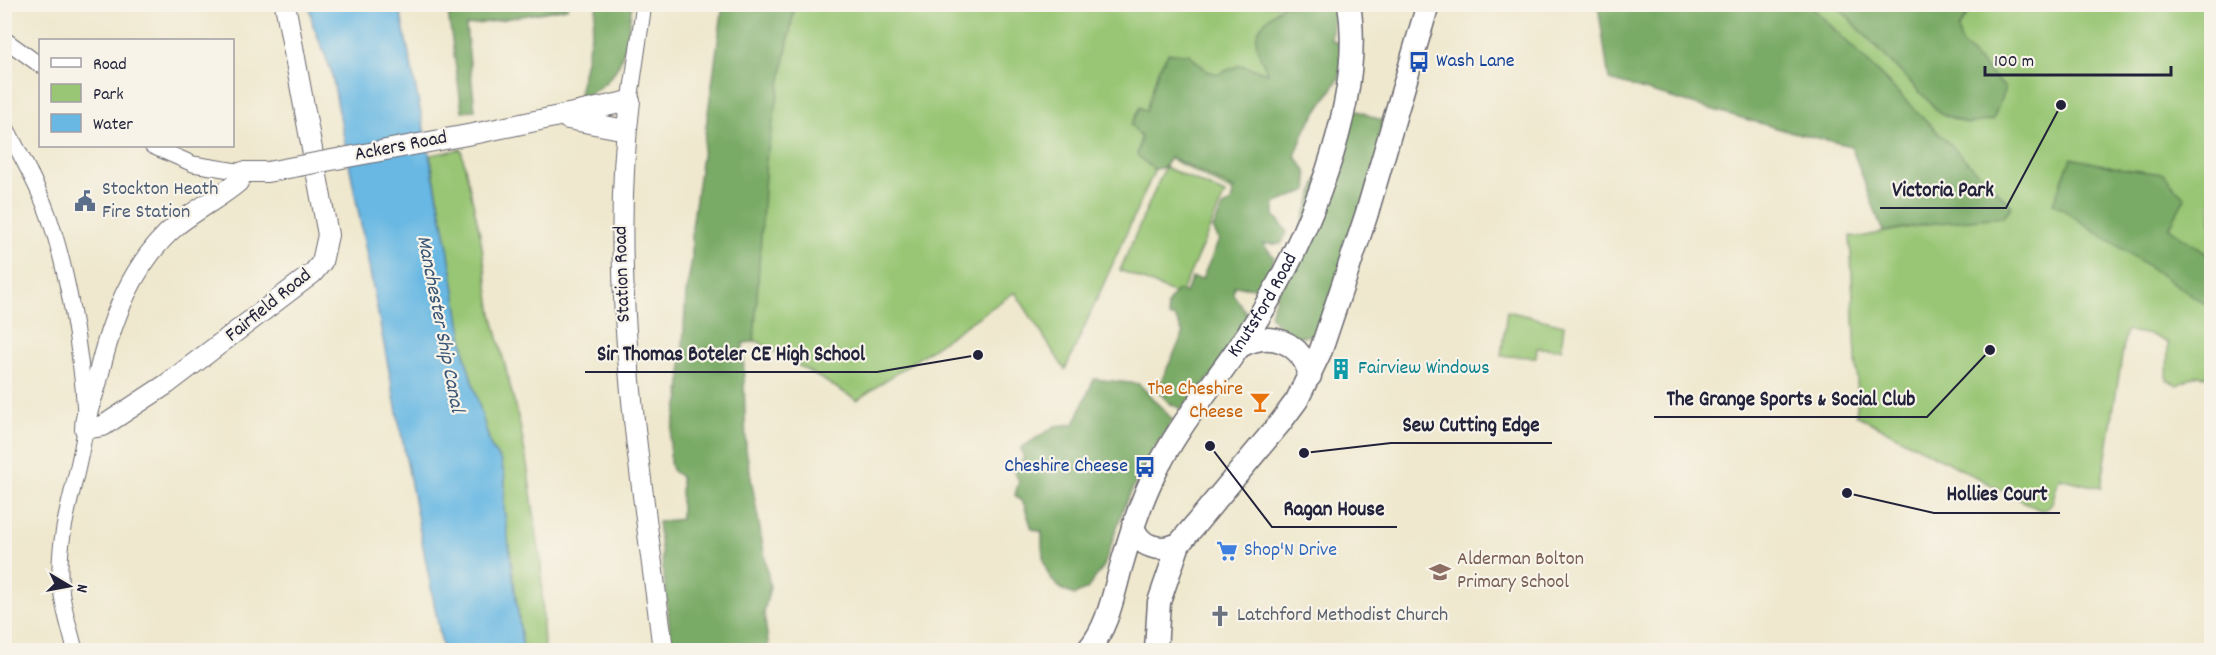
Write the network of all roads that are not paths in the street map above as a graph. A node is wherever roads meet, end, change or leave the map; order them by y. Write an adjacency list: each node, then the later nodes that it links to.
1 (285, 4): 17 (main road, Fairfield Road)
2 (644, 4): 7 (street, Station Road)
3 (1349, 4): 13 (highway, Knutsford Road)
4 (1428, 4): 14 (highway)
5 (4, 39): 6 (street)
6 (39, 64)
7 (630, 101): 8 (main road, Ackers Road); 10 (main road, Station Road)
8 (562, 117): 10 (main road, Ackers Road); 12 (main road, Ackers Road, bridge)
9 (4, 123): 17 (street)
10 (626, 130): 21 (main road, Station Road)
11 (154, 147): 12 (street, Ackers Road)
12 (243, 172): 17 (main road)
13 (1269, 299): 14 (highway); 15 (highway, Knutsford Road)
14 (1331, 324): 16 (highway)
15 (1239, 347): 16 (highway); 18 (highway, Knutsford Road)
16 (1310, 376): 19 (highway)
17 (85, 421): 20 (street)
18 (1133, 526): 19 (highway); 22 (highway, Knutsford Road)
19 (1179, 544): 23 (highway)
20 (75, 651)
21 (663, 651)
22 (1088, 651)
23 (1156, 651)

